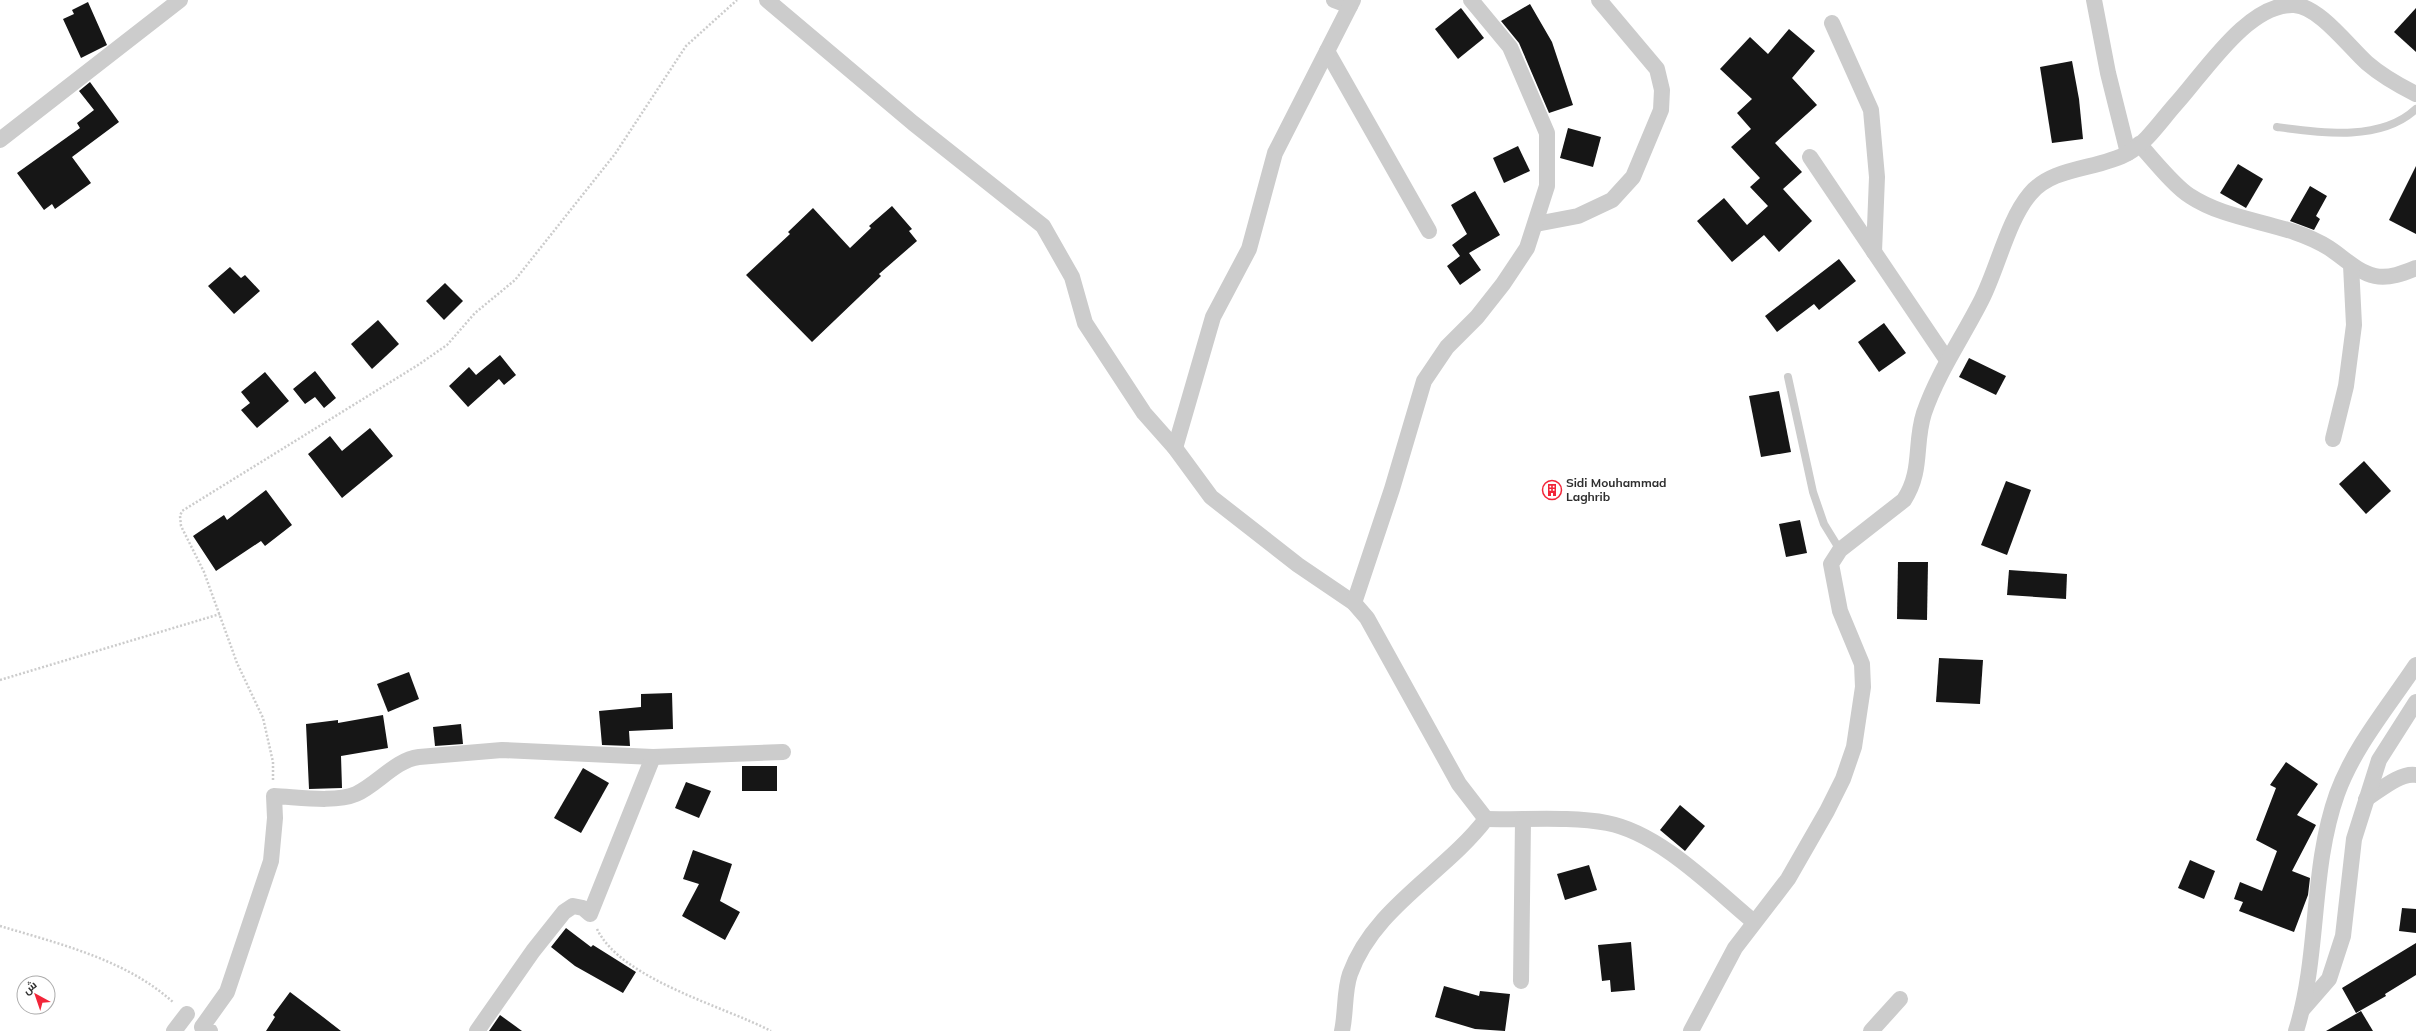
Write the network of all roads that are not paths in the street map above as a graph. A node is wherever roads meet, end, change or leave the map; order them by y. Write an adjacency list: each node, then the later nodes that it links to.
1 (180, 0): 13 (street)
2 (767, 0): 24 (street)
3 (1334, 0): 7 (street)
4 (1471, 0): 16 (street)
5 (1599, 0): 16 (street)
6 (2094, 0): 14 (street)
7 (1352, 3): 9 (street)
8 (1832, 23): 18 (street)
9 (1327, 51): 17 (street); 24 (street)
10 (2416, 94): 14 (street)
11 (2416, 109): 12 (lane)
12 (2277, 127)
13 (0, 140)
14 (2134, 148): 19 (street); 21 (street)
15 (1810, 157): 18 (street)
16 (1536, 224): 26 (street)
17 (1428, 231)
18 (1874, 252): 21 (street)
19 (2351, 265): 20 (street); 23 (street)
20 (2416, 268)
21 (1947, 360): 25 (street)
22 (1788, 377): 25 (lane)
23 (2333, 439)
24 (1176, 448): 26 (street)
25 (1840, 550): 35 (street)
26 (1354, 603): 33 (street)
27 (2416, 665): 38 (street)
28 (2416, 702): 32 (street)
29 (783, 752): 30 (street)
30 (653, 757): 41 (street); 42 (street)
31 (2416, 775): 32 (street)
32 (2366, 799): 38 (street)
33 (1486, 819): 34 (street); 43 (street)
34 (1523, 820): 35 (street); 36 (street)
35 (1754, 922): 44 (street)
36 (1521, 981)
37 (1900, 999): 45 (street)
38 (2302, 1010): 46 (street)
39 (187, 1014): 40 (street)
40 (174, 1031)
41 (210, 1031)
42 (477, 1031)
43 (1342, 1031)
44 (1691, 1031)
45 (1871, 1031)
46 (2296, 1031)

